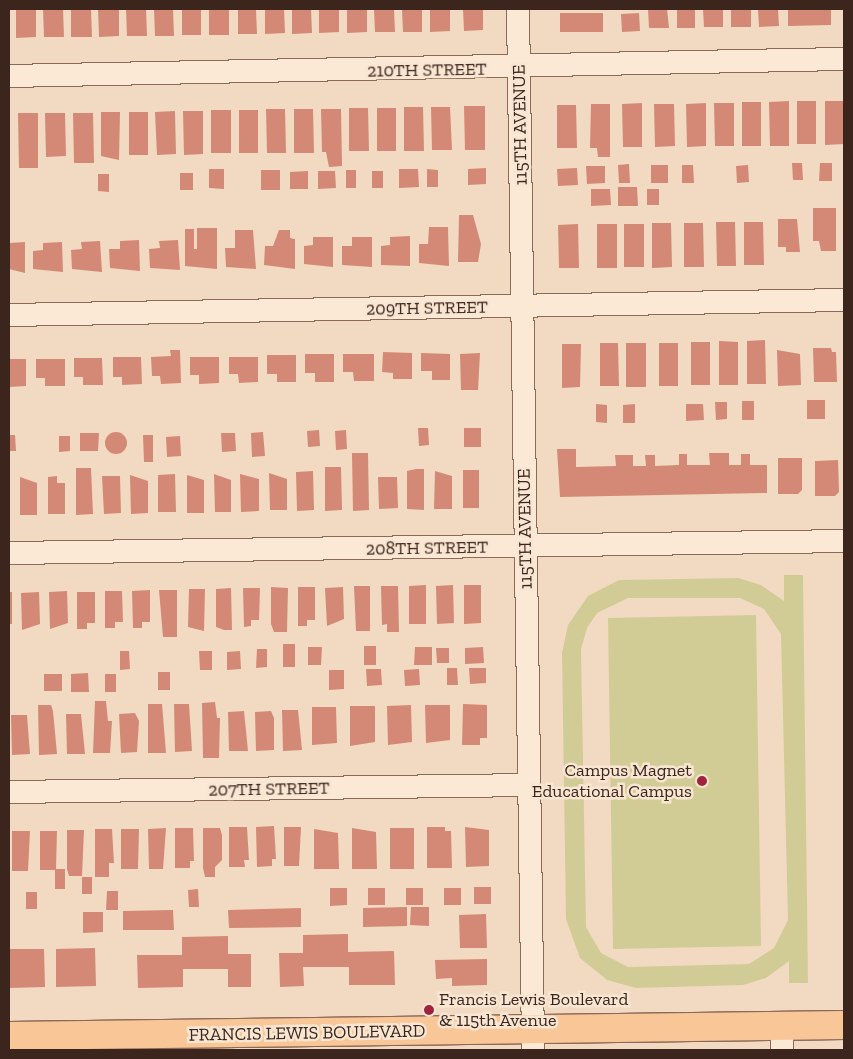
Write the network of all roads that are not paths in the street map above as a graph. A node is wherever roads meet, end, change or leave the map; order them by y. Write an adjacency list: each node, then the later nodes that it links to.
1 (518, 9): 3 (street, 115TH AVENUE)
2 (844, 60): 3 (street, 210TH STREET)
3 (519, 68): 4 (street, 210TH STREET); 6 (street, 115TH AVENUE)
4 (9, 76)
5 (844, 300): 6 (street, 209TH STREET)
6 (522, 307): 7 (street, 209TH STREET); 9 (street, 115TH AVENUE)
7 (9, 314)
8 (844, 540): 9 (street, 208TH STREET)
9 (526, 546): 10 (street, 208TH STREET); 11 (street, 115TH AVENUE)
10 (9, 553)
11 (529, 785): 12 (street, 207TH STREET); 16 (street, 115TH AVENUE)
12 (9, 792)
13 (844, 1026): 15 (main road, FRANCIS LEWIS BOULEVARD)
14 (9, 1036): 18 (main road, FRANCIS LEWIS BOULEVARD)
15 (782, 1038): 16 (main road, FRANCIS LEWIS BOULEVARD)
16 (533, 1040): 17 (main road, FRANCIS LEWIS BOULEVARD)
17 (289, 1042): 18 (main road, FRANCIS LEWIS BOULEVARD)
18 (56, 1043)

